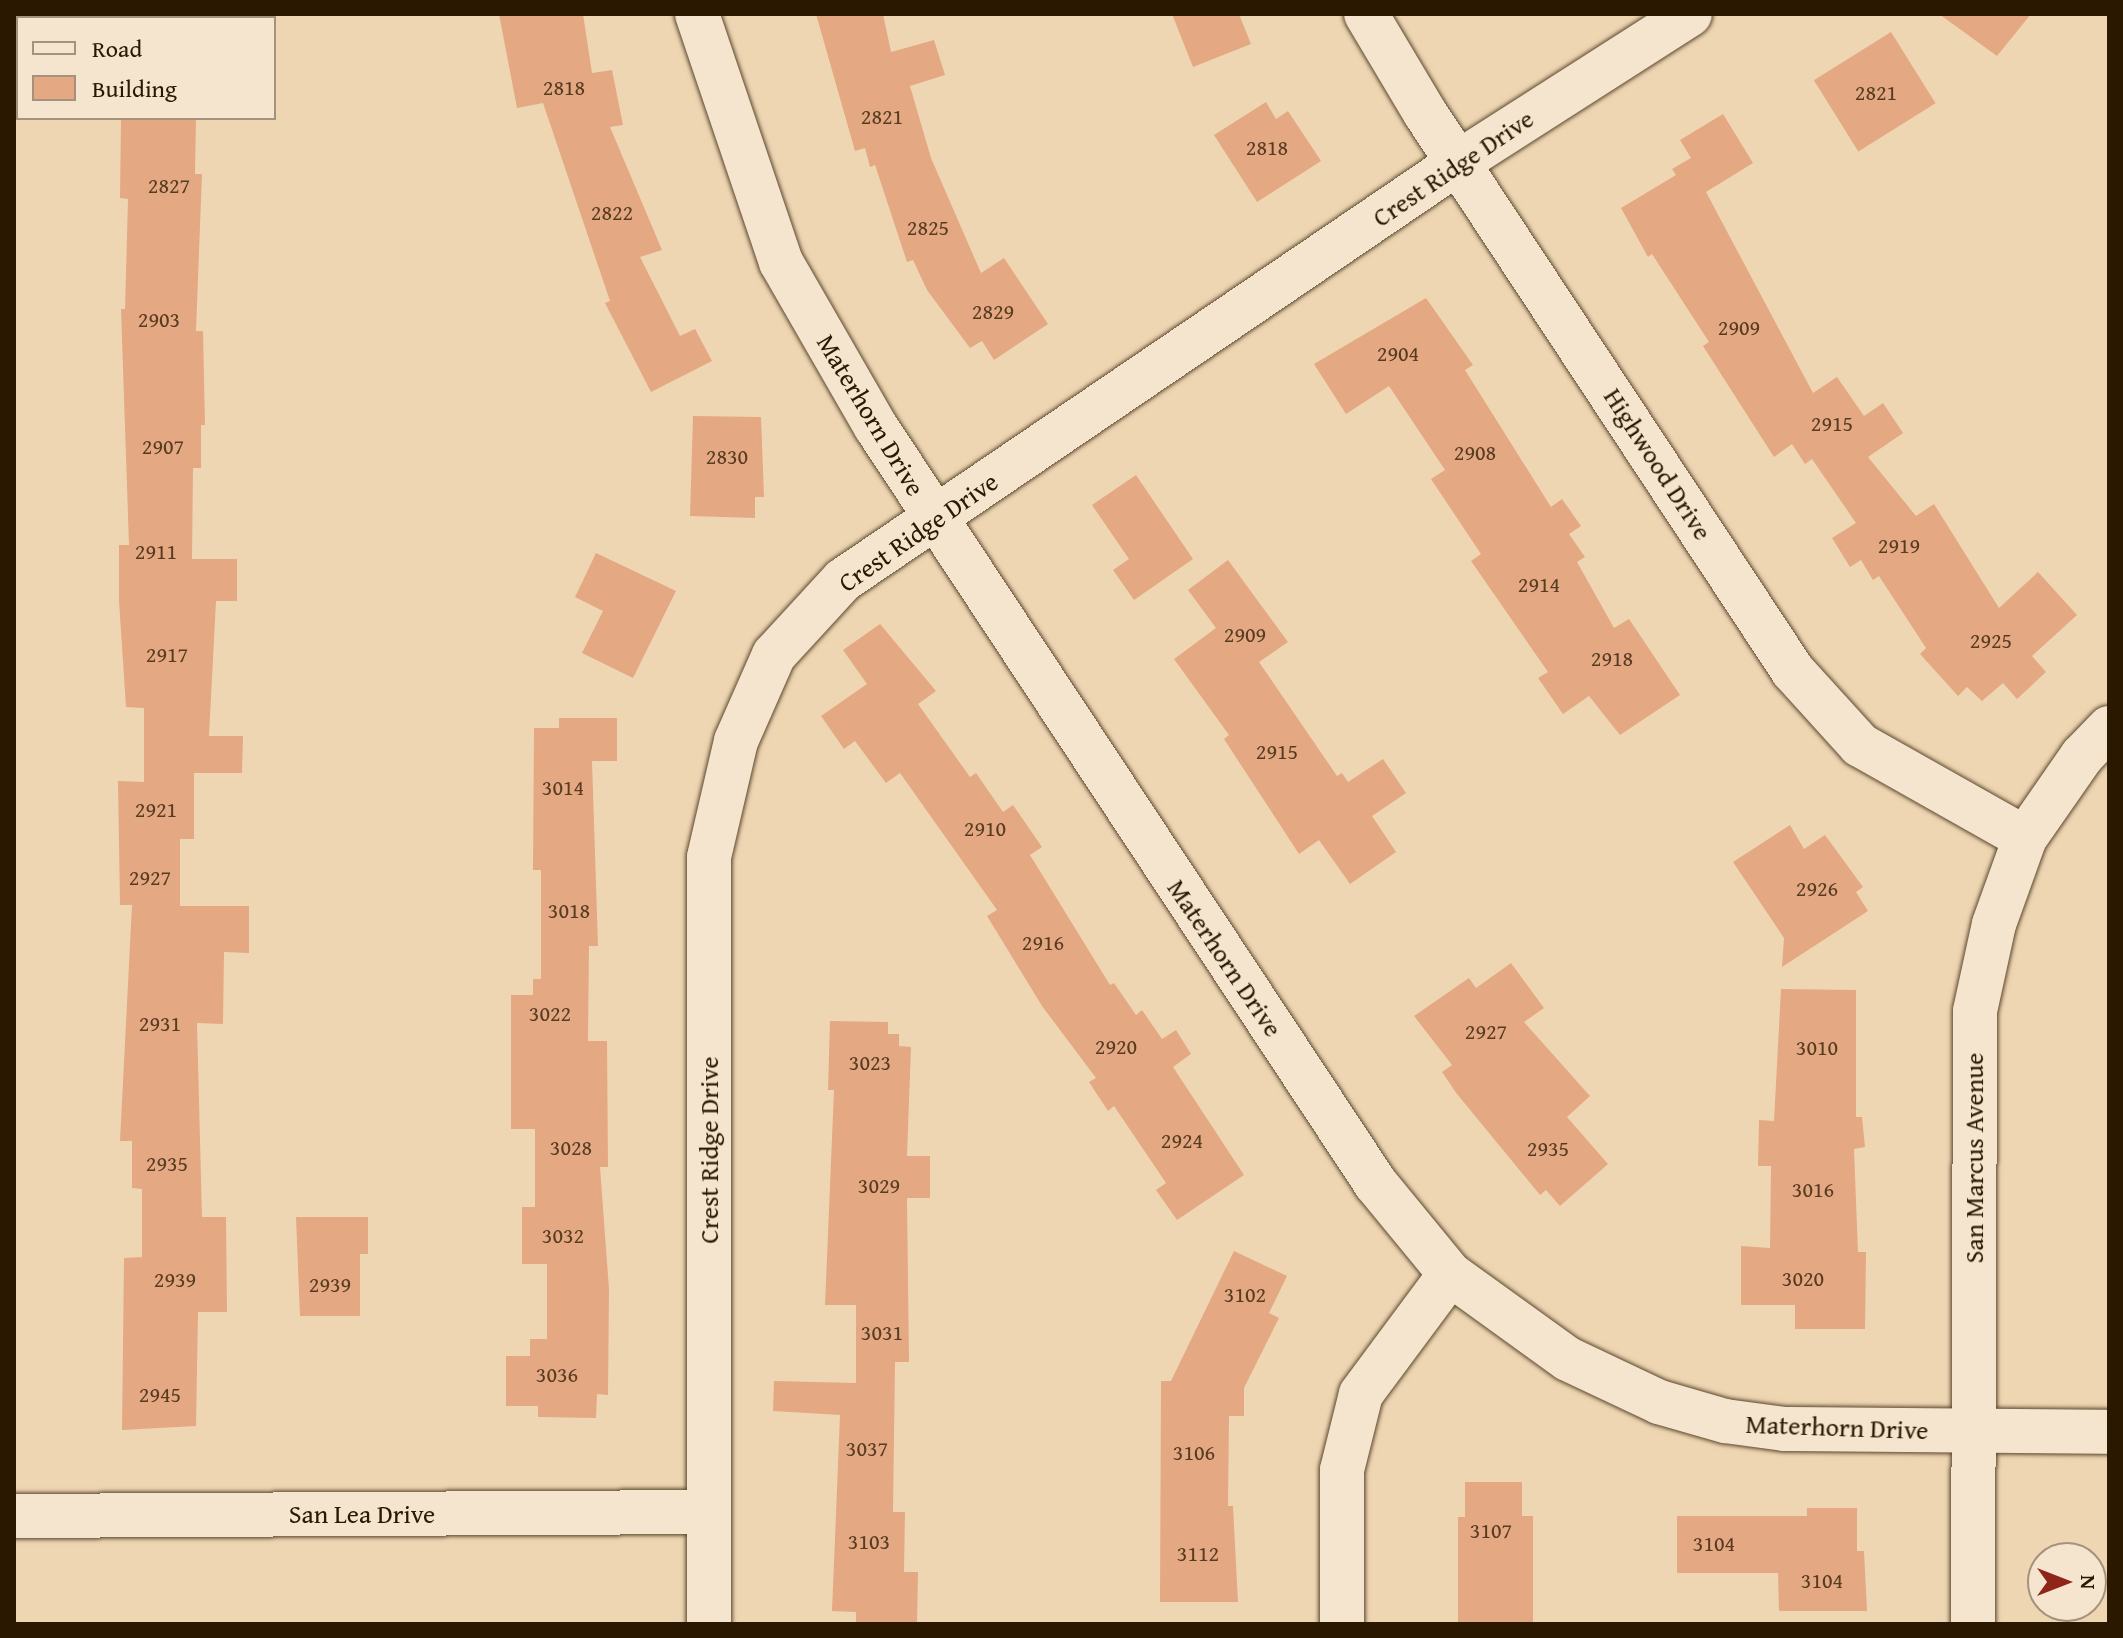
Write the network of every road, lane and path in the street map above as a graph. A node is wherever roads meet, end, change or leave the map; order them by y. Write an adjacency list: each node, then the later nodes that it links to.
1 (697, 14): 5 (street, Materhorn Drive)
2 (1366, 14): 4 (street, Highwood Drive)
3 (1690, 14): 4 (street, Crest Ridge Drive)
4 (1459, 162): 5 (street, Crest Ridge Drive); 7 (street, Highwood Drive)
5 (934, 518): 8 (street, Materhorn Drive); 11 (street, Crest Ridge Drive)
6 (2109, 728): 7 (street, San Marcus Avenue)
7 (2025, 838): 9 (street, San Marcus Avenue)
8 (1450, 1274): 9 (street, Materhorn Drive); 14 (street)
9 (1973, 1431): 10 (street, Materhorn Drive); 15 (street, San Marcus Avenue)
10 (2109, 1432)
11 (709, 1512): 12 (street, San Lea Drive); 13 (street, Crest Ridge Drive)
12 (14, 1516)
13 (709, 1624)
14 (1342, 1624)
15 (1973, 1624)

